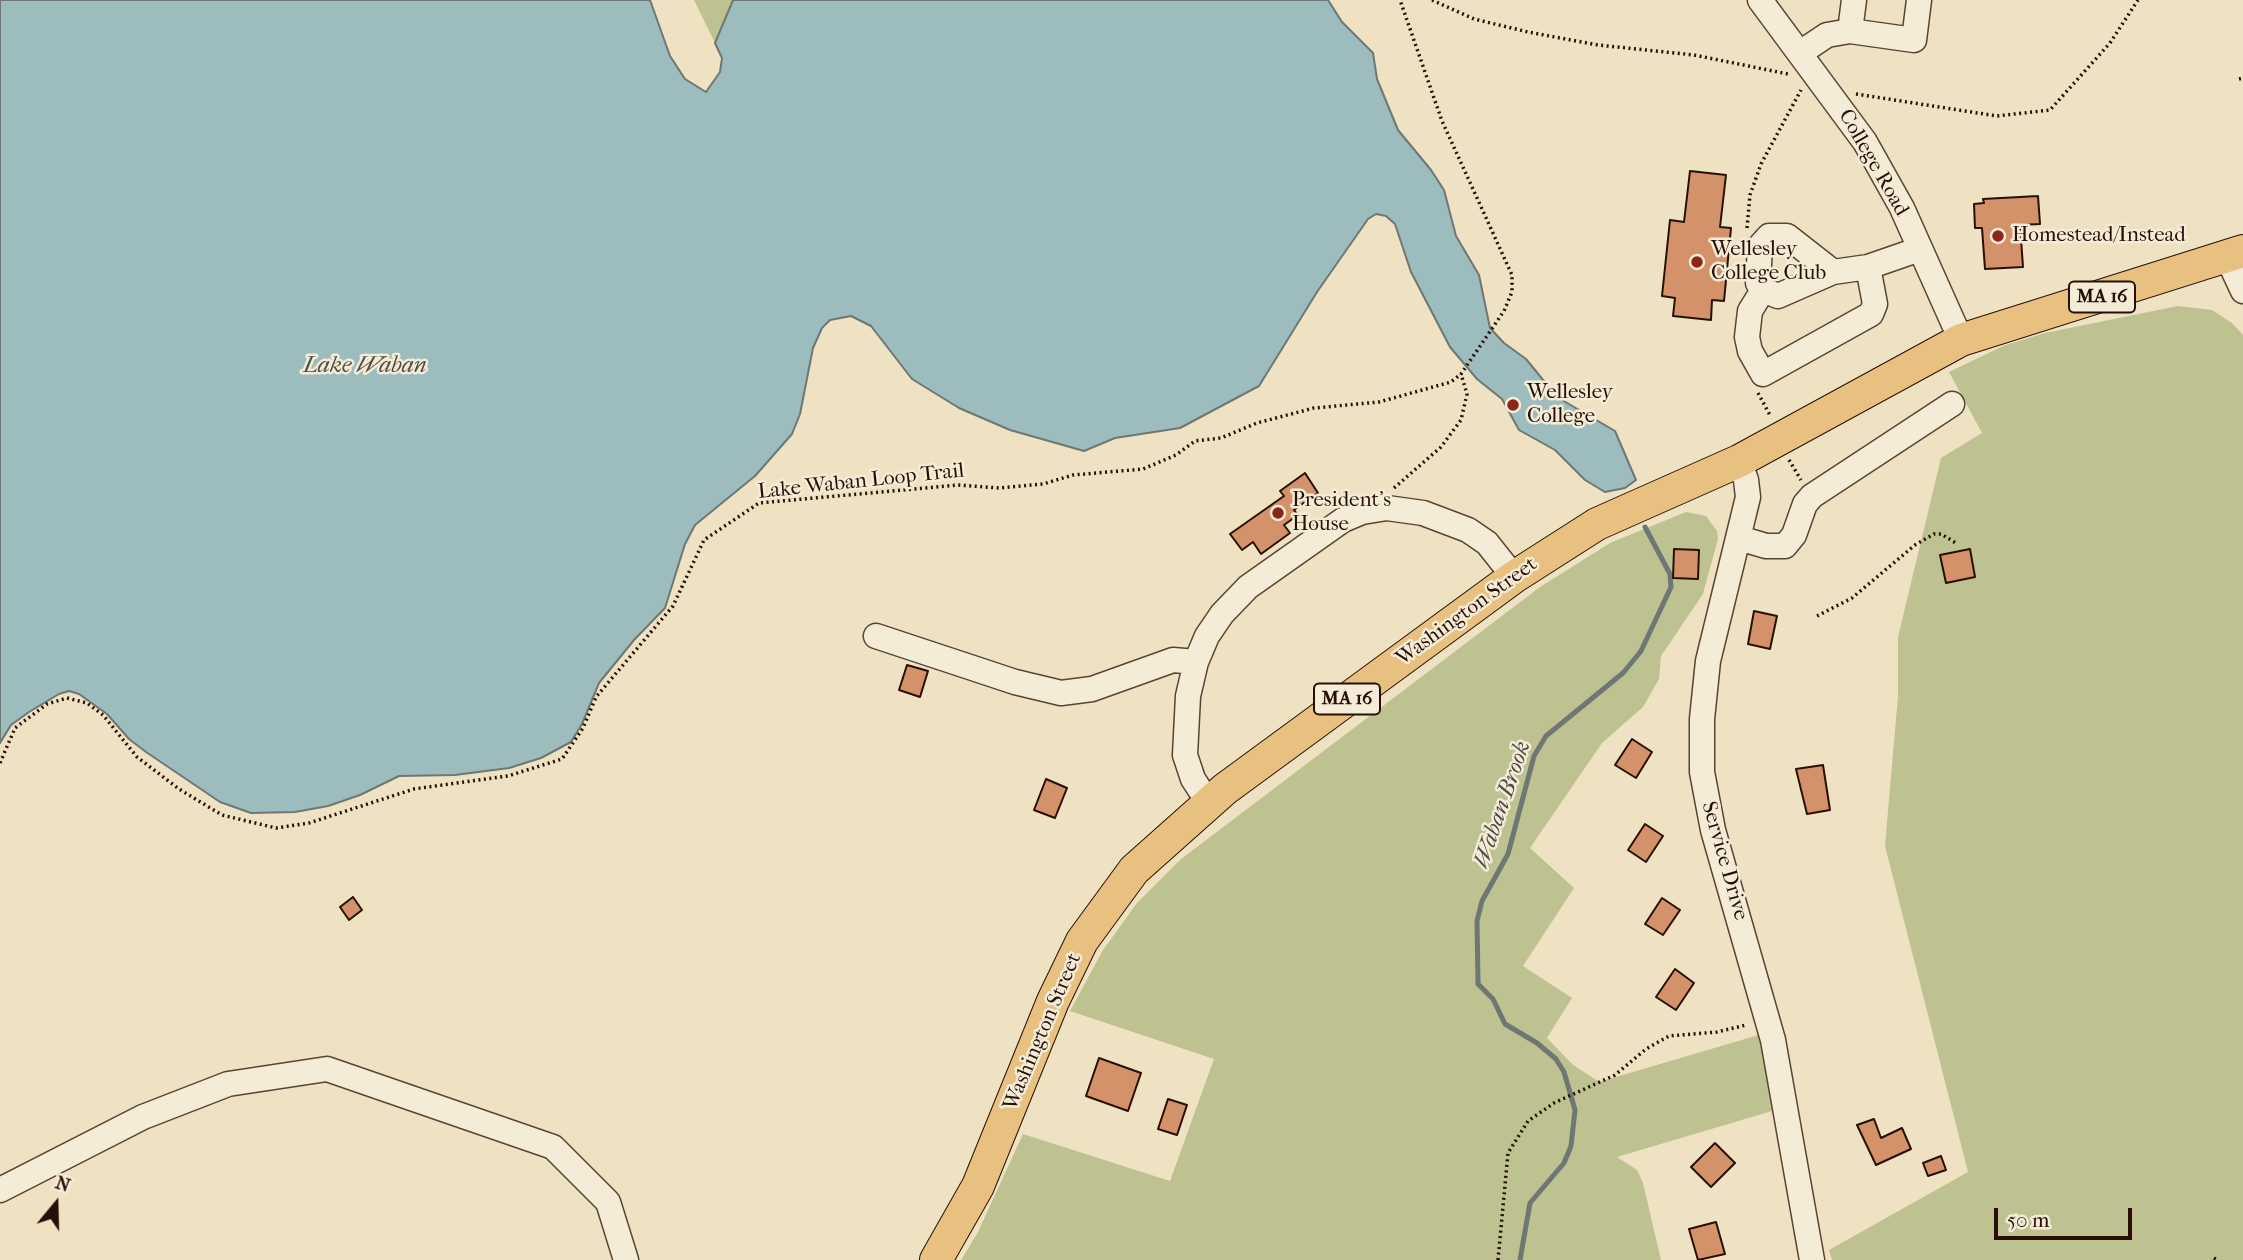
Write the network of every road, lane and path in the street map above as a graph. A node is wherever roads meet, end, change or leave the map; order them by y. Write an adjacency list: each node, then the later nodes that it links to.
1 (1400, 0): 19 (path)
2 (1432, 0): 8 (path)
3 (1760, 0): 8 (street, College Road)
4 (1854, 0): 7 (street)
5 (1919, 0): 7 (street)
6 (2138, 0): 10 (path)
7 (1850, 31): 8 (street)
8 (1797, 64): 12 (street, College Road)
9 (1807, 79): 11 (path)
10 (1849, 92)
11 (1748, 221)
12 (1920, 249): 14 (street); 18 (street, College Road)
13 (2235, 254): 17 (street); 18 (main road, Washington Street / MA 16)
14 (1868, 267): 15 (street); 16 (street)
15 (1833, 272): 16 (street); 16 (street)
16 (1763, 290)
17 (2243, 290)
18 (1961, 340): 22 (main road, Washington Street / MA 16)
19 (1461, 374): 23 (path); 31 (path, Lake Waban Loop Trail)
20 (1952, 404): 24 (street)
21 (1785, 452): 24 (path)
22 (1738, 461): 25 (street, Service Drive); 27 (main road, Washington Street / MA 16)
23 (1387, 493)
24 (1812, 496): 25 (street)
25 (1739, 538): 33 (street, Service Drive)
26 (1956, 543): 28 (path)
27 (1514, 576): 30 (street); 32 (main road, Washington Street / MA 16)
28 (1817, 616)
29 (876, 636): 30 (street)
30 (1196, 662): 32 (street)
31 (0, 763)
32 (1208, 802): 36 (main road, Washington Street / MA 16)
33 (1768, 1018): 37 (path); 38 (street, Service Drive)
34 (0, 1190): 35 (street)
35 (626, 1260)
36 (936, 1260)
37 (1498, 1260)
38 (1812, 1260)

